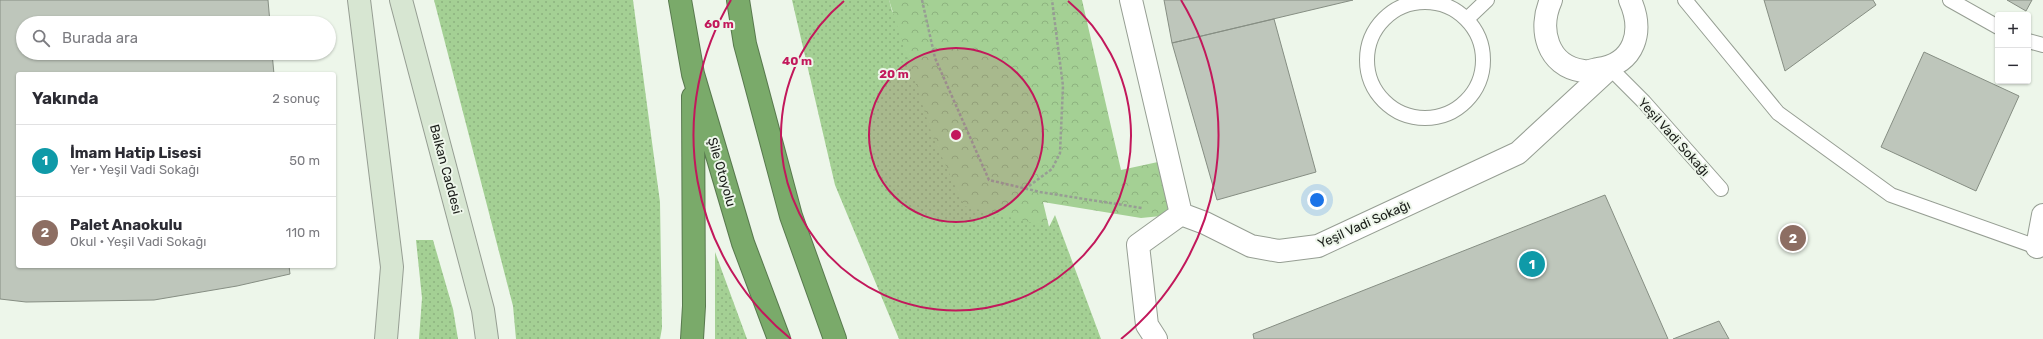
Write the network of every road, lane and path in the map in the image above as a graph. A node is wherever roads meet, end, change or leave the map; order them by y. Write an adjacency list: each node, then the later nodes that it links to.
1 (359, 0): 24 (street)
2 (401, 0): 25 (street, Balkan Caddesi)
3 (680, 0): 18 (highway, Şile Otoyolu)
4 (738, 0): 28 (highway)
5 (922, 0): 19 (path)
6 (1052, 0): 19 (path)
7 (1131, 0): 21 (street)
8 (1487, 0): 13 (lane)
9 (1551, 0): 17 (street, Yeşil Vadi Sokağı)
10 (1630, 0): 17 (street, Yeşil Vadi Sokağı)
11 (1685, 0): 23 (lane)
12 (1950, 0): 14 (lane)
13 (1467, 19): 13 (lane)
14 (1995, 25)
15 (2031, 42): 16 (lane)
16 (2043, 45)
17 (1610, 68): 20 (lane, Yeşil Vadi Sokağı); 21 (street, Yeşil Vadi Sokağı)
18 (693, 74): 26 (highway); 27 (highway, Şile Otoyolu)
19 (1025, 189): 21 (path)
20 (1721, 189)
21 (1181, 214): 29 (street)
22 (2043, 215): 23 (street)
23 (2040, 247)
24 (386, 339)
25 (487, 339)
26 (692, 339)
27 (779, 339)
28 (835, 339)
29 (1156, 339)

